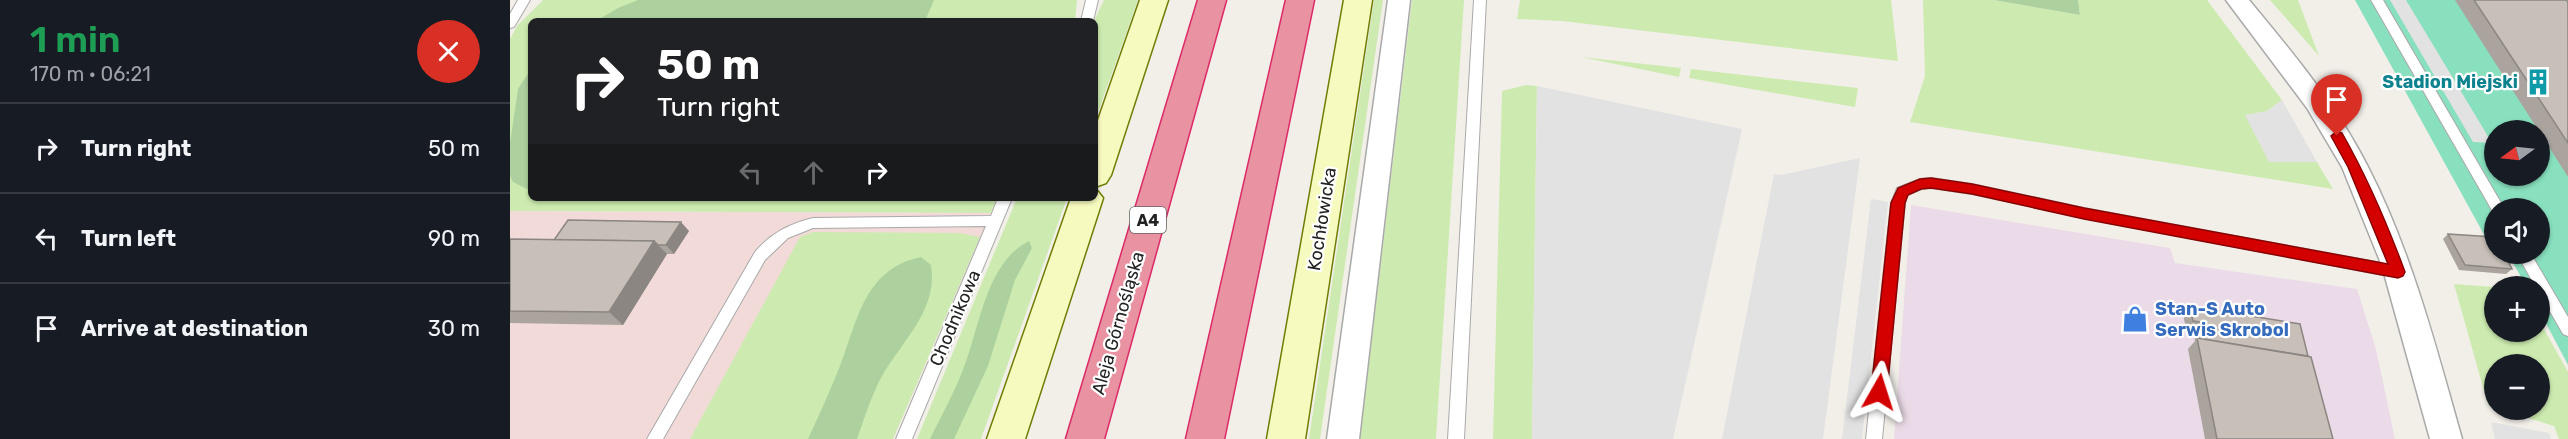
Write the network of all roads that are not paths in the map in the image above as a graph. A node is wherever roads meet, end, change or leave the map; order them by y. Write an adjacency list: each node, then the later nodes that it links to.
1 (524, 0): 12 (lane)
2 (1092, 0): 11 (lane)
3 (1154, 0): 13 (main road)
4 (1212, 0): 24 (highway, Aleja Górnośląska / A4)
5 (1300, 0): 25 (highway)
6 (1358, 0): 26 (main road, Kochłowicka)
7 (1399, 0): 27 (street)
8 (1480, 0): 28 (lane)
9 (2236, 0): 19 (street)
10 (2377, 0): 14 (lane)
11 (1088, 18)
12 (510, 24)
13 (1098, 166)
14 (2492, 198)
15 (1004, 201): 17 (lane, Chodnikowa)
16 (1086, 201): 23 (main road)
17 (996, 221): 21 (lane); 22 (lane, Chodnikowa)
18 (2530, 264): 20 (lane)
19 (2398, 272): 29 (lane); 30 (street)
20 (2568, 330)
21 (655, 439)
22 (904, 439)
23 (1006, 439)
24 (1085, 439)
25 (1205, 439)
26 (1286, 439)
27 (1343, 439)
28 (1456, 439)
29 (1874, 439)
30 (2446, 439)

